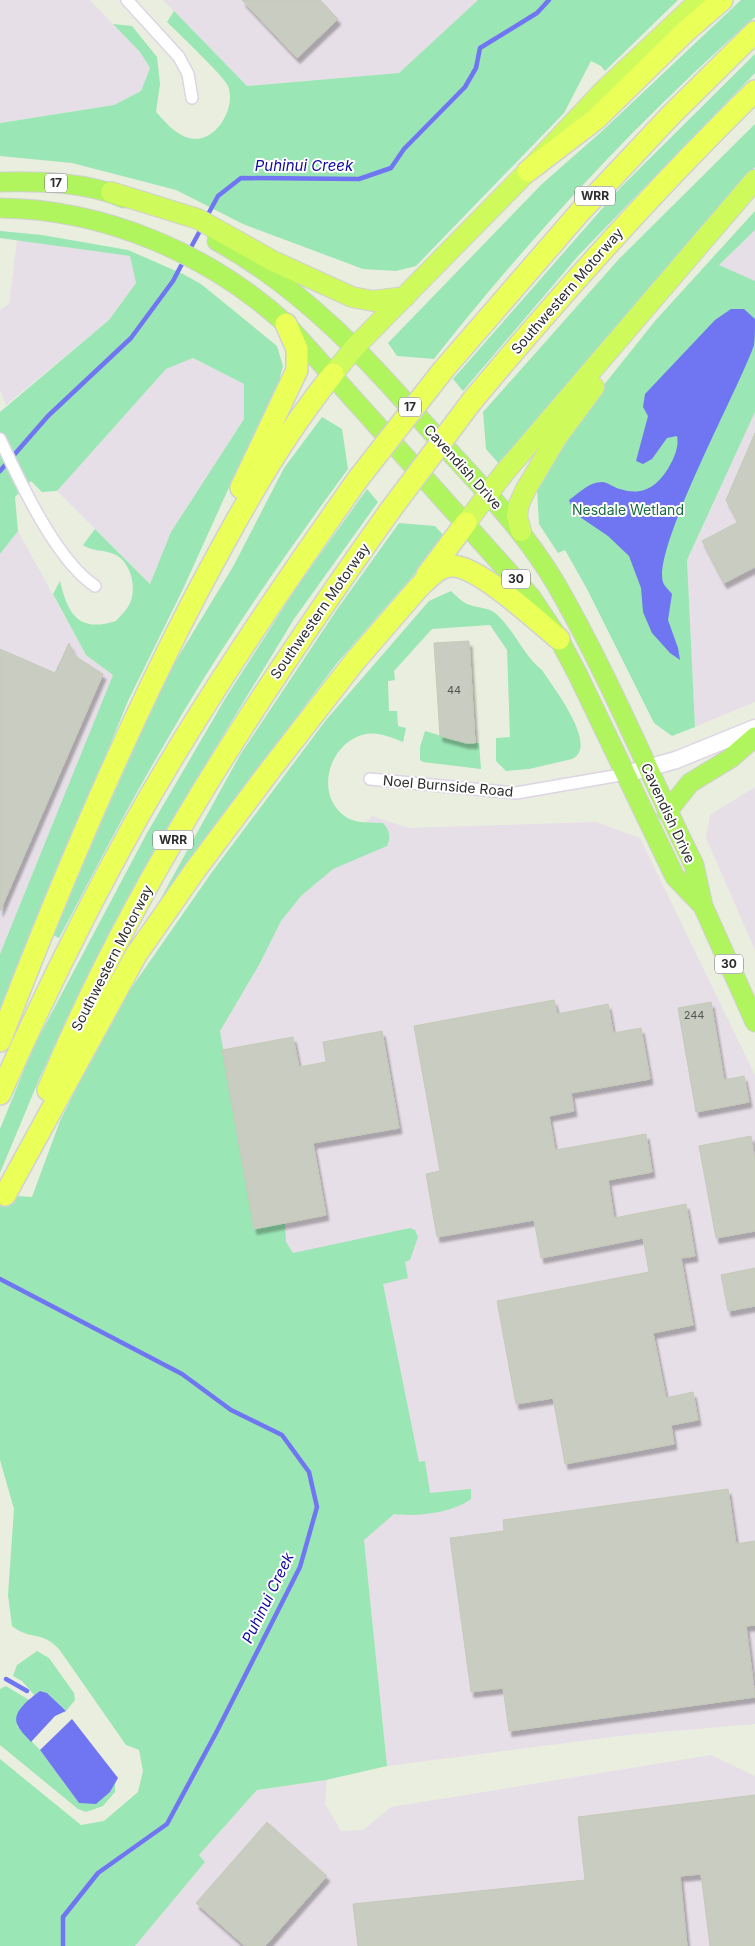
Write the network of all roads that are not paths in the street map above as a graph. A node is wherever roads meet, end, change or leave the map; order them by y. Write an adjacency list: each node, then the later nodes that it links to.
1 (127, 0): 6 (street)
2 (700, 0): 9 (highway)
3 (722, 0): 9 (highway)
4 (755, 32): 37 (highway, WRR, bridge)
5 (755, 91): 8 (highway, Southwestern Motorway / WRR)
6 (192, 98)
7 (755, 98): 8 (highway)
8 (713, 133): 38 (highway, Southwestern Motorway / WRR, bridge)
9 (528, 171): 15 (highway)
10 (755, 180): 16 (highway)
11 (0, 182): 12 (main road, 17)
12 (111, 192): 14 (highway)
13 (0, 208): 17 (main road, Cavendish Drive / 17)
14 (224, 238): 15 (highway); 18 (main road, Cavendish Drive / 17)
15 (405, 297): 18 (highway)
16 (643, 310): 21 (highway); 24 (highway)
17 (286, 324): 19 (main road, Cavendish Drive / 17); 23 (highway)
18 (355, 347): 19 (highway); 21 (main road, Cavendish Drive / 17)
19 (333, 374): 22 (main road, Cavendish Drive / 17); 23 (highway)
20 (0, 439): 25 (street)
21 (488, 494): 22 (highway); 24 (main road, Cavendish Drive / 30)
22 (466, 524): 26 (highway); 27 (main road, Cavendish Drive / 30)
23 (233, 525): 36 (highway)
24 (521, 531): 30 (main road, Cavendish Drive / 30)
25 (95, 586)
26 (420, 586): 27 (highway); 38 (highway)
27 (559, 639): 31 (main road, Cavendish Drive / 30)
28 (755, 728): 30 (main road, Noel Burnside Road)
29 (755, 738): 33 (main road)
30 (647, 769): 31 (main road, Noel Burnside Road); 33 (main road, Cavendish Drive / 30)
31 (626, 774): 32 (street, Noel Burnside Road); 34 (main road, Cavendish Drive / 30)
32 (370, 779)
33 (667, 812): 34 (main road, Cavendish Drive / 30)
34 (703, 906): 35 (main road, Cavendish Drive / 30)
35 (755, 1022)
36 (0, 1041)
37 (0, 1094)
38 (2, 1202)

